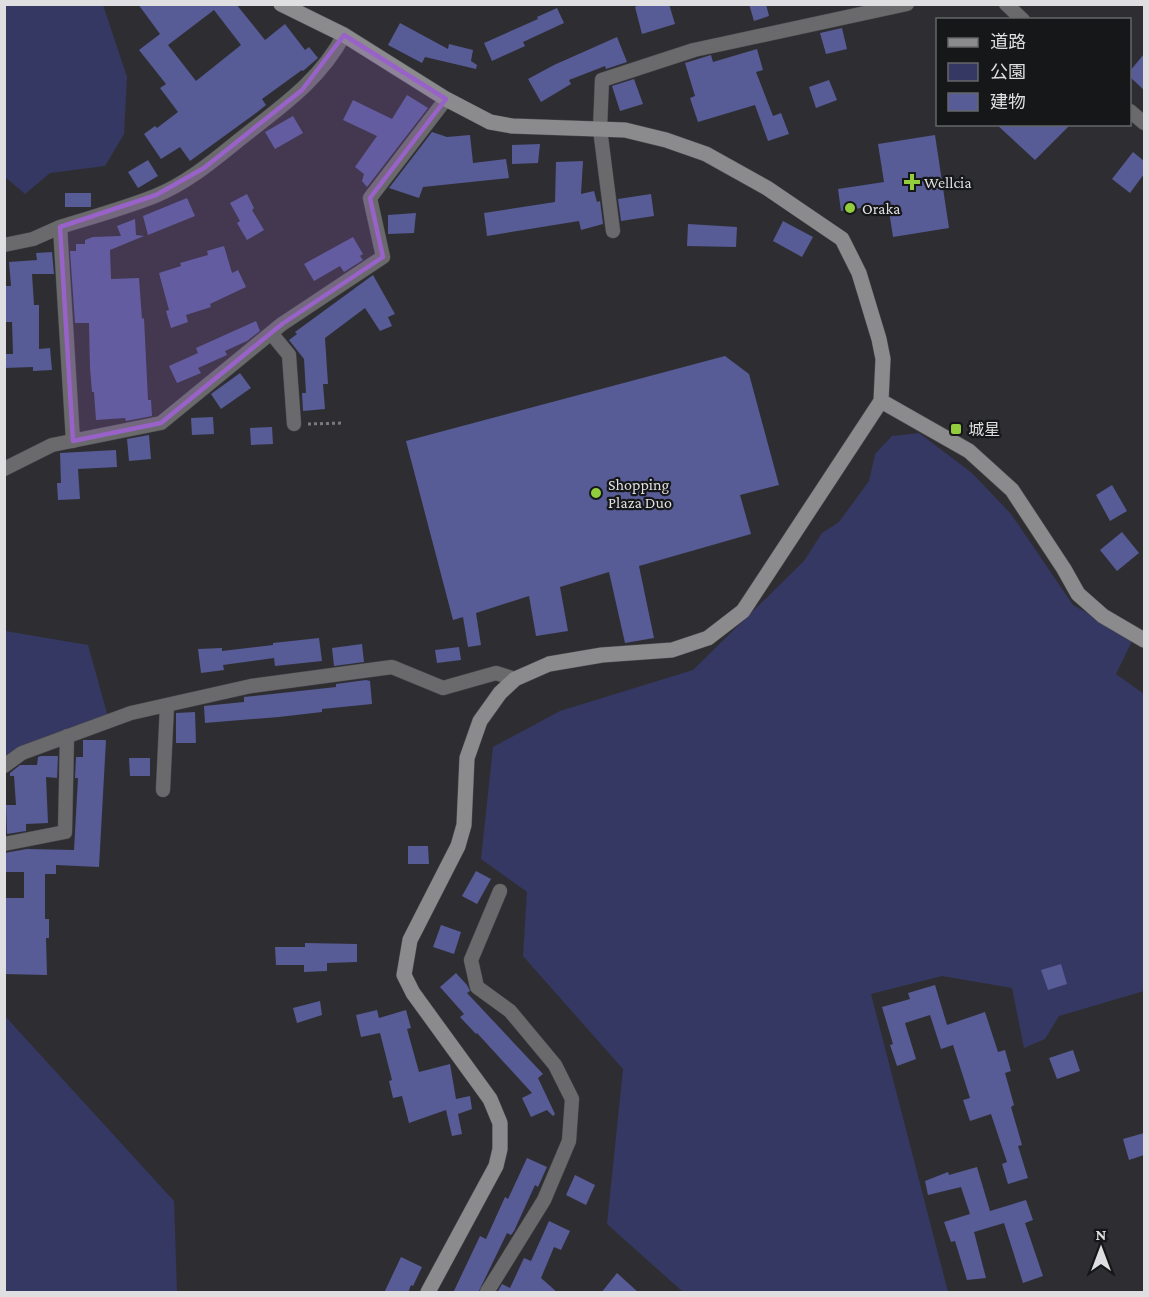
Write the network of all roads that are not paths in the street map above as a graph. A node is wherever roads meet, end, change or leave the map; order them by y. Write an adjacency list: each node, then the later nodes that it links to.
1 (281, 4): 5 (street)
2 (907, 4): 9 (street)
3 (1006, 4): 4 (street)
4 (1021, 18)
5 (344, 35): 6 (street); 10 (street)
6 (446, 99): 9 (street); 13 (street)
7 (1131, 112): 8 (street)
8 (1144, 123)
9 (600, 129): 11 (street); 14 (street)
10 (60, 227): 12 (street); 16 (street)
11 (614, 231)
12 (4, 245)
13 (271, 333): 15 (street); 16 (street)
14 (881, 401): 18 (street); 19 (street)
15 (294, 424)
16 (73, 441): 17 (street)
17 (4, 469)
18 (1144, 640)
19 (515, 679): 20 (street); 26 (street)
20 (167, 705): 21 (street); 23 (street)
21 (68, 736): 22 (street); 24 (street)
22 (4, 766)
23 (163, 790)
24 (4, 844)
25 (500, 891): 27 (street)
26 (428, 1293)
27 (487, 1293)

